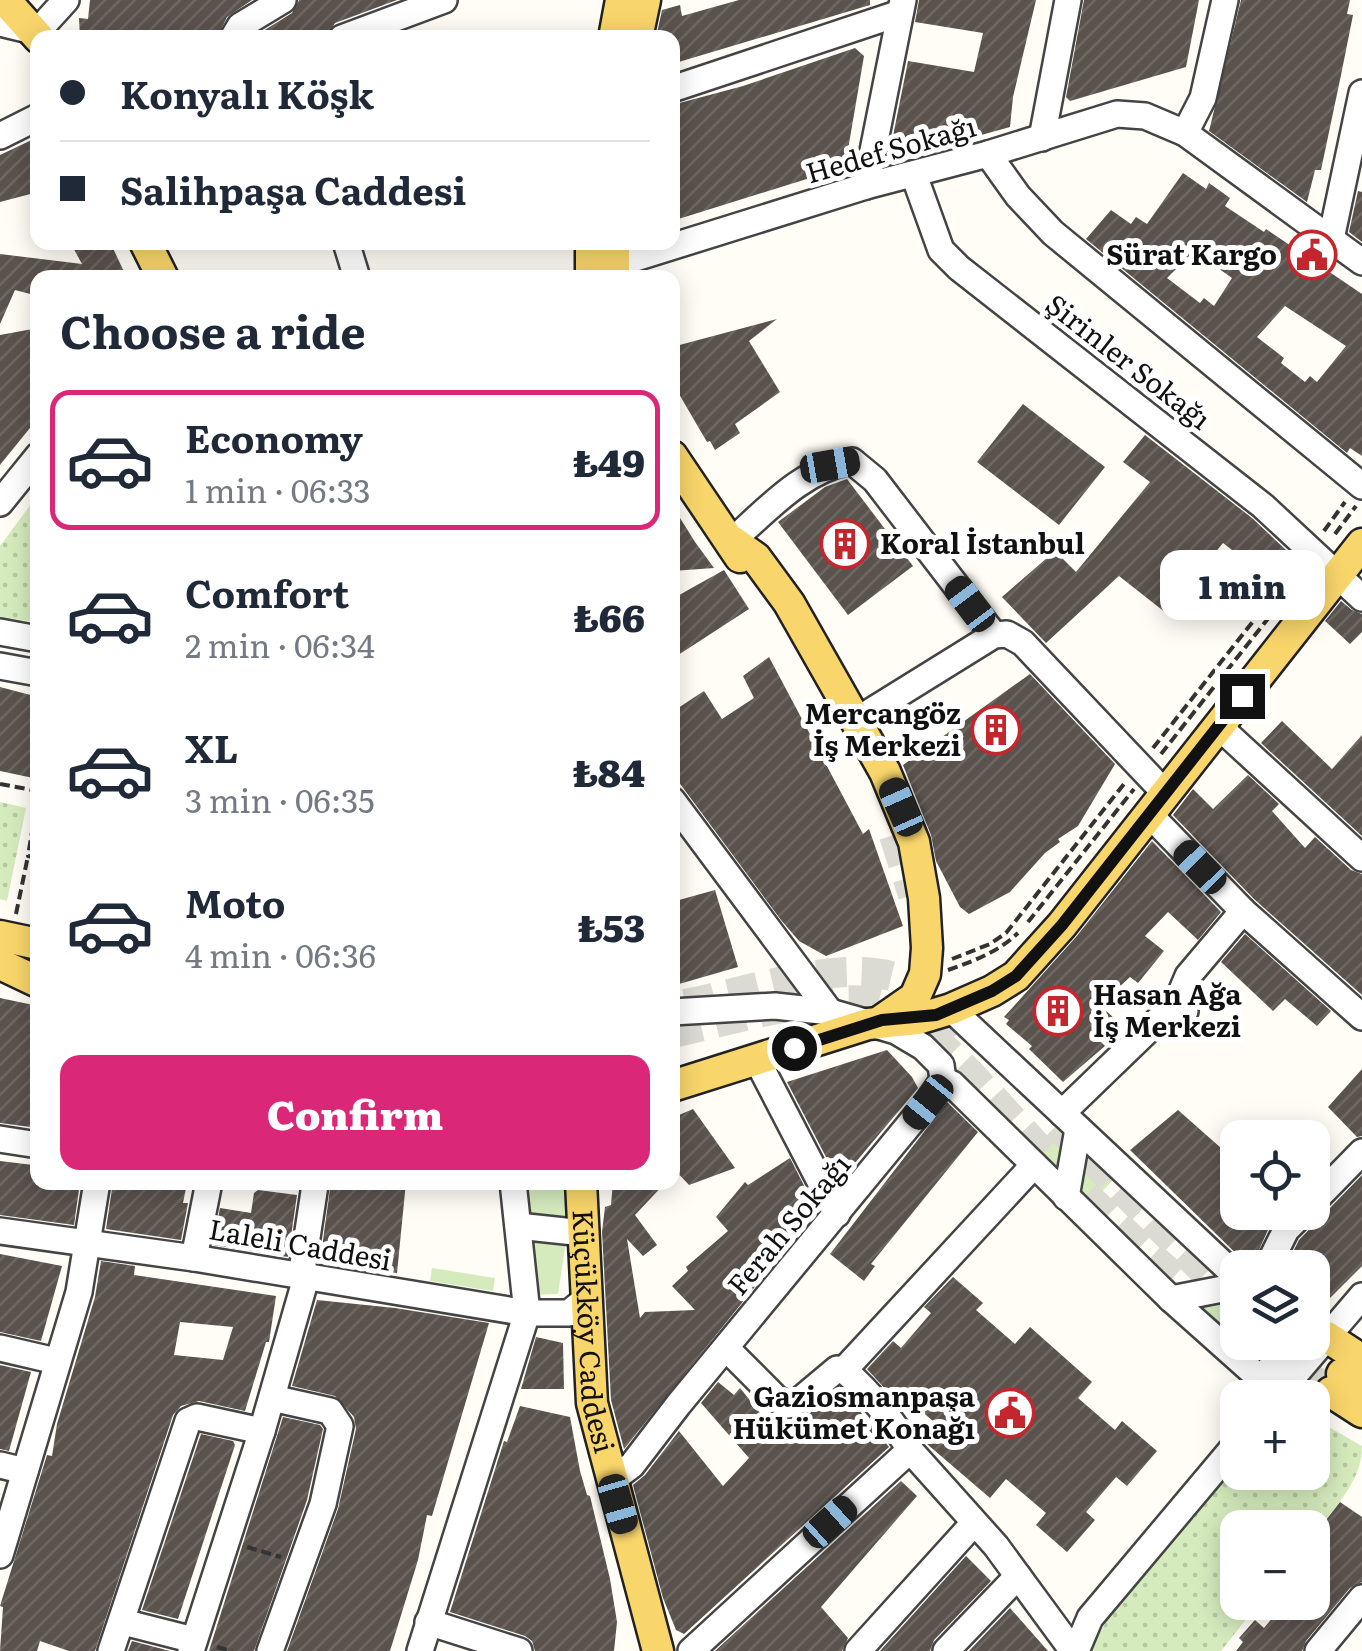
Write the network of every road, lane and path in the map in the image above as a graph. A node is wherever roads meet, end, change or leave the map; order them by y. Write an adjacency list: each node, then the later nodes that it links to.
1 (5, 0): 11 (main road)
2 (66, 0): 12 (street)
3 (283, 0): 13 (street)
4 (444, 0): 14 (street)
5 (621, 0): 15 (main road)
6 (646, 0): 16 (main road)
7 (1068, 0): 23 (street)
8 (1225, 0): 21 (street)
9 (902, 7): 18 (street); 26 (street)
10 (0, 23): 17 (street)
11 (32, 30)
12 (39, 30)
13 (238, 30)
14 (363, 30)
15 (615, 30)
16 (639, 30)
17 (30, 32)
18 (680, 86)
19 (1362, 93): 27 (street)
20 (30, 122): 22 (street)
21 (1185, 132): 23 (street, Hedef Sokağı); 27 (street, Hedef Sokağı)
22 (0, 136)
23 (1042, 138): 24 (street, Hedef Sokağı)
24 (988, 154): 25 (street, Hedef Sokağı); 35 (street)
25 (914, 175): 26 (street, Hedef Sokağı); 43 (street, Şirinler Sokağı)
26 (866, 186): 28 (street, Hedef Sokağı)
27 (1332, 238): 30 (street, Hedef Sokağı)
28 (680, 244)
29 (660, 250): 31 (street, Hedef Sokağı)
30 (1362, 262)
31 (608, 266)
32 (680, 467): 41 (main road)
33 (30, 468): 37 (street)
34 (30, 484): 37 (street)
35 (1359, 487): 39 (path)
36 (1362, 498): 40 (path)
37 (9, 499): 38 (street)
38 (0, 525)
39 (1322, 533)
40 (1348, 540): 43 (main road)
41 (732, 541): 46 (street); 52 (main road); 61 (main road)
42 (1306, 555): 54 (path)
43 (1326, 568): 44 (street, Şirinler Sokağı); 53 (main road); 55 (path)
44 (1362, 598)
45 (0, 632): 47 (street)
46 (994, 635): 52 (street); 59 (street)
47 (30, 638)
48 (0, 647): 49 (street)
49 (30, 651)
50 (0, 666): 51 (street)
51 (30, 672)
52 (858, 720): 74 (main road)
53 (1222, 723): 59 (main road); 64 (street)
54 (1144, 759)
55 (1156, 761)
56 (1132, 774): 67 (path)
57 (0, 784): 58 (path)
58 (30, 792)
59 (1151, 795): 65 (street); 69 (path); 70 (main road)
60 (680, 811): 72 (street)
61 (894, 836)
62 (30, 844): 63 (path)
63 (28, 856): 66 (path)
64 (1362, 858)
65 (1243, 912): 73 (street); 78 (street)
66 (14, 947): 68 (main road)
67 (940, 962)
68 (30, 970)
69 (941, 972)
70 (951, 1009): 74 (main road); 78 (street)
71 (680, 1012): 72 (street)
72 (830, 1012): 74 (street)
73 (1362, 1018)
74 (875, 1022): 75 (main road); 76 (street)
75 (757, 1060): 77 (main road); 90 (street)
76 (943, 1080): 82 (street); 90 (street, Ferah Sokağı)
77 (680, 1084)
78 (1070, 1121): 89 (street); 96 (street)
79 (0, 1139): 80 (street)
80 (30, 1143)
81 (1362, 1152): 83 (street)
82 (1034, 1165): 89 (street); 109 (street)
83 (1330, 1185)
84 (96, 1190): 94 (street)
85 (207, 1190): 95 (street)
86 (314, 1190): 97 (street)
87 (515, 1190): 91 (street)
88 (581, 1190): 101 (main road, Küçükköy Caddesi)
89 (1066, 1197): 100 (street)
90 (837, 1214): 105 (street, Ferah Sokağı)
91 (518, 1226): 93 (street); 102 (street)
92 (0, 1231): 94 (street, Laleli Caddesi)
93 (574, 1232)
94 (89, 1242): 95 (street, Laleli Caddesi); 108 (street)
95 (194, 1258): 97 (street, Laleli Caddesi)
96 (1220, 1261)
97 (304, 1277): 102 (street, Laleli Caddesi); 113 (street)
98 (1220, 1289): 100 (street)
99 (1362, 1296): 103 (street)
100 (1171, 1298): 111 (street)
101 (586, 1299): 102 (street, Laleli Caddesi); 119 (main road, Küçükköy Caddesi)
102 (528, 1313): 127 (street)
103 (1330, 1323)
104 (0, 1348): 108 (street)
105 (726, 1348): 109 (street); 119 (street, Ferah Sokağı)
106 (1330, 1348): 110 (main road)
107 (1296, 1360): 112 (street)
108 (56, 1362): 118 (street)
109 (844, 1370): 116 (street)
110 (1349, 1378): 114 (main road)
111 (1262, 1380)
112 (1280, 1380)
113 (272, 1398): 115 (street); 123 (street)
114 (1362, 1412)
115 (262, 1431): 121 (street); 126 (street)
116 (910, 1450): 120 (street); 131 (street)
117 (1220, 1463): 138 (street)
118 (12, 1468): 122 (street)
119 (611, 1481): 129 (main road, Küçükköy Caddesi)
120 (974, 1523): 124 (street); 136 (street)
121 (225, 1540): 123 (path); 130 (street)
122 (0, 1555)
123 (300, 1562): 133 (street)
124 (1018, 1576): 137 (street); 138 (street)
125 (1362, 1598): 128 (street)
126 (124, 1622): 130 (street); 132 (street)
127 (428, 1622): 134 (street); 135 (street)
128 (1353, 1630): 139 (street)
129 (654, 1641): 131 (street)
130 (192, 1646)
131 (695, 1647)
132 (111, 1651)
133 (270, 1651)
134 (420, 1651)
135 (519, 1651)
136 (858, 1651)
137 (946, 1651)
138 (1074, 1651)
139 (1318, 1651)

